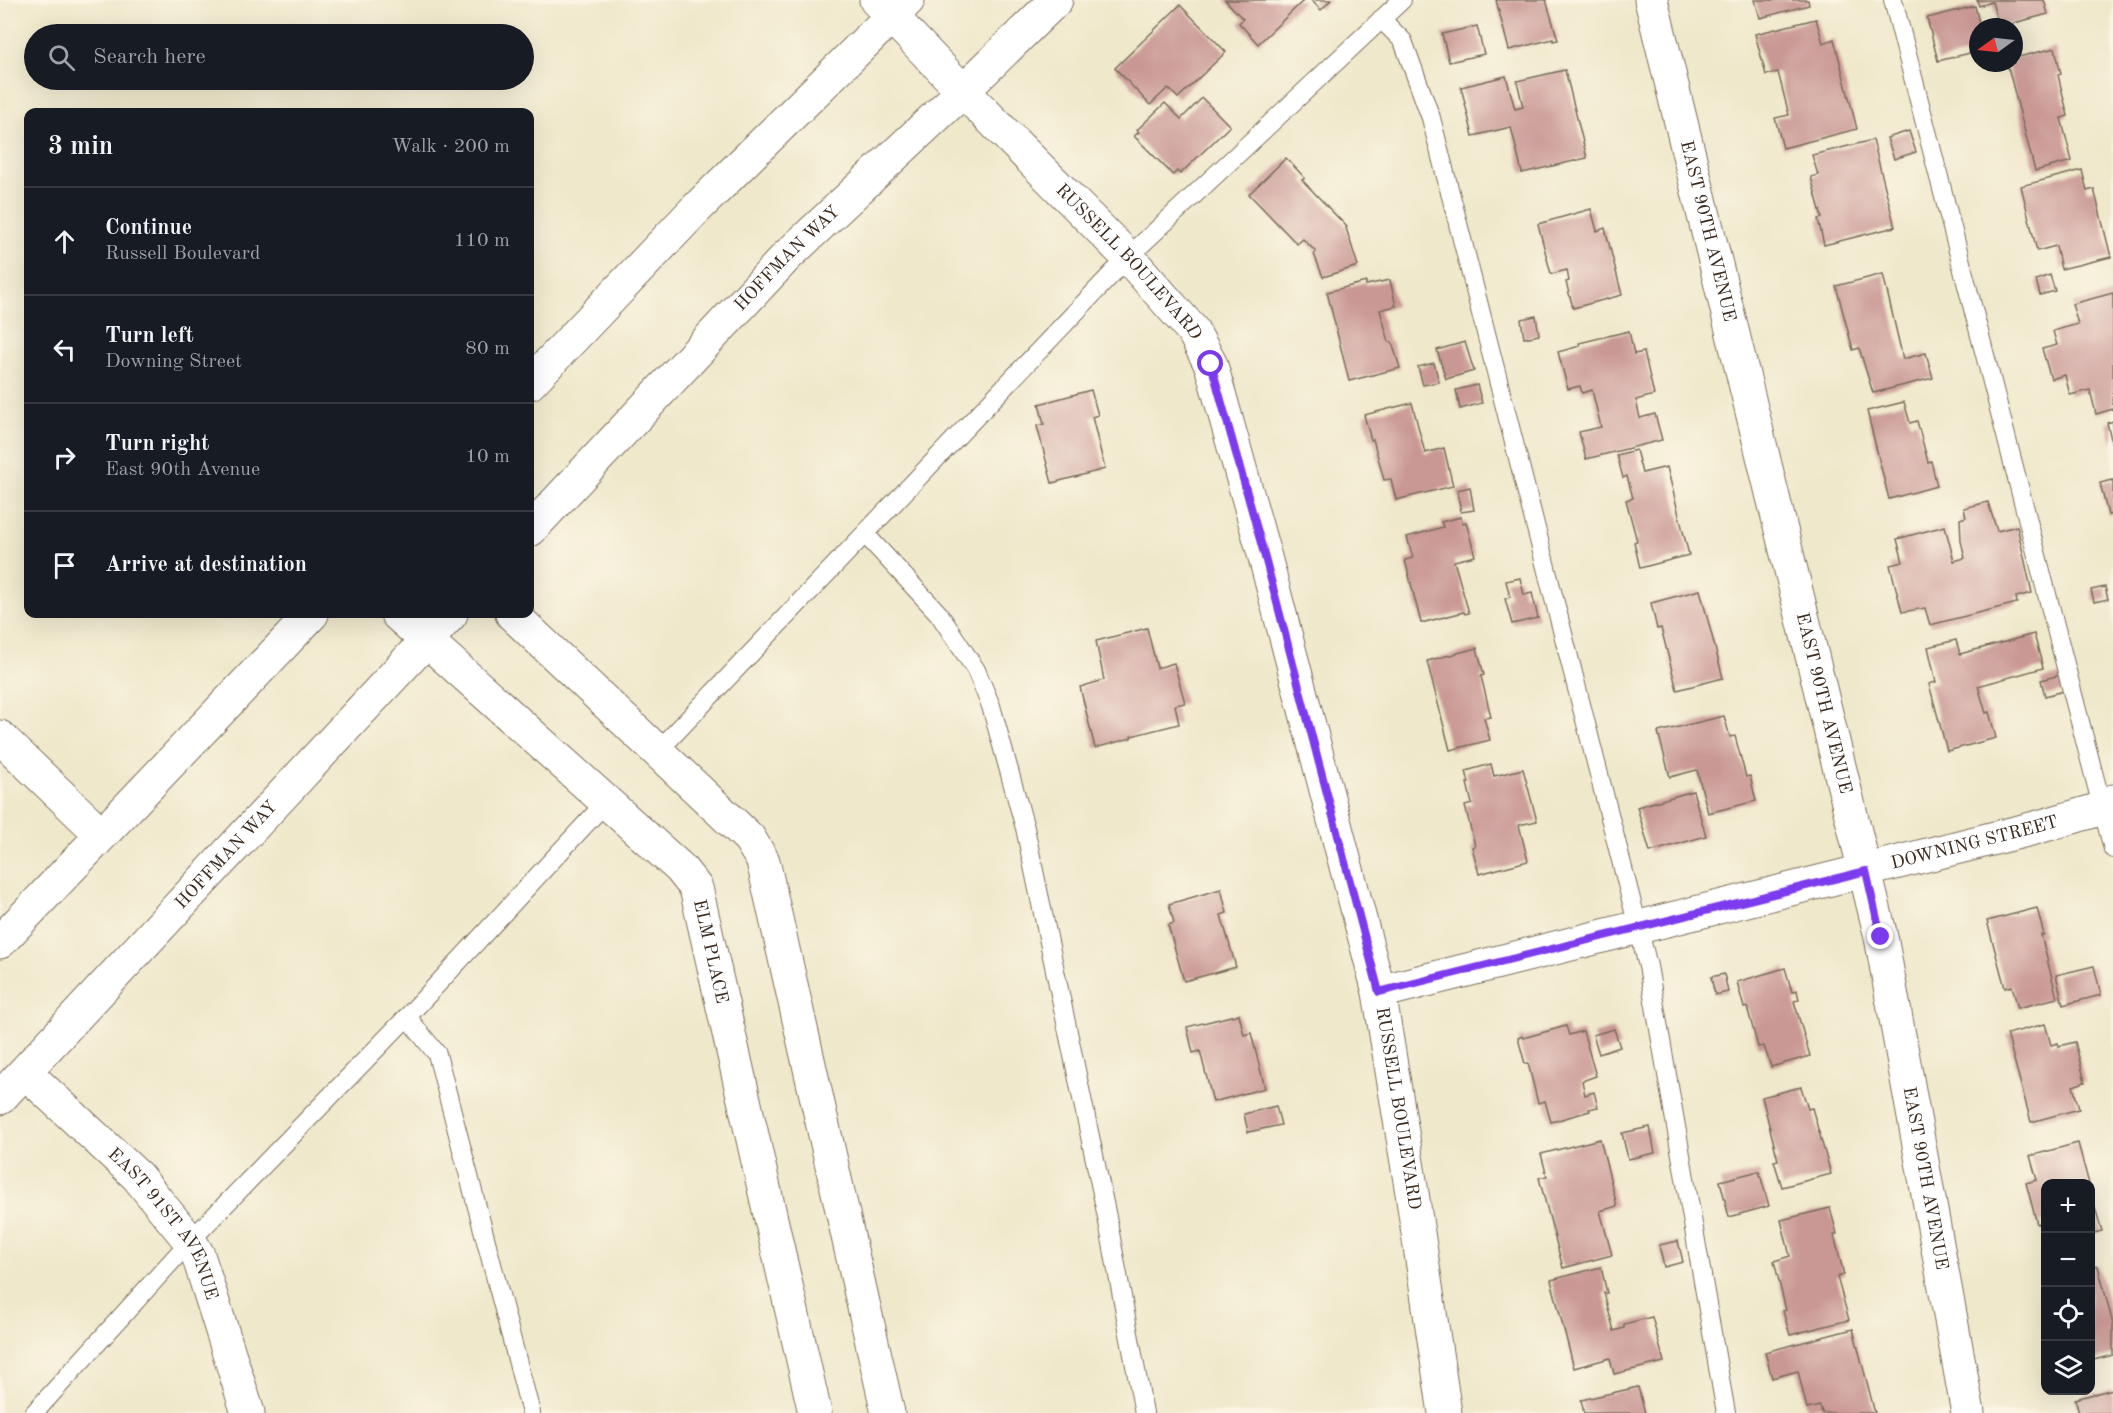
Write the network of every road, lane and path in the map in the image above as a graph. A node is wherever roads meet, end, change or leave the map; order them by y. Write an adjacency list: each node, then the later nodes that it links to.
1 (1056, 0): 7 (street, HOFFMAN WAY)
2 (1402, 0): 6 (lane)
3 (1652, 0): 23 (street, EAST 90TH AVENUE)
4 (1893, 0): 20 (lane)
5 (892, 5): 7 (street, RUSSELL BOULEVARD); 9 (street)
6 (1382, 19): 8 (lane); 24 (lane)
7 (963, 91): 8 (street, RUSSELL BOULEVARD); 10 (street, HOFFMAN WAY)
8 (1128, 257): 11 (lane); 26 (street, RUSSELL BOULEVARD)
9 (534, 379)
10 (534, 526)
11 (865, 534): 18 (lane); 36 (lane)
12 (308, 618): 21 (street)
13 (401, 618): 16 (street, ELM PLACE)
14 (447, 618): 16 (street, HOFFMAN WAY)
15 (516, 618): 18 (street)
16 (426, 640): 19 (street, ELM PLACE); 28 (street, HOFFMAN WAY)
17 (0, 737): 21 (street)
18 (658, 751): 35 (street)
19 (606, 802): 27 (lane); 34 (street, ELM PLACE)
20 (2108, 804): 22 (lane); 23 (street, DOWNING STREET)
21 (101, 834): 25 (street)
22 (2113, 849)
23 (1866, 871): 24 (street, DOWNING STREET); 39 (street, EAST 90TH AVENUE)
24 (1638, 928): 26 (street, DOWNING STREET); 38 (lane)
25 (0, 942)
26 (1379, 992): 37 (street, RUSSELL BOULEVARD)
27 (407, 1017): 30 (lane); 33 (lane)
28 (25, 1072): 29 (street, HOFFMAN WAY); 30 (street, EAST 91ST AVENUE)
29 (0, 1098)
30 (190, 1241): 31 (lane); 32 (street, EAST 91ST AVENUE)
31 (34, 1413)
32 (248, 1413)
33 (531, 1413)
34 (815, 1413)
35 (888, 1413)
36 (1144, 1413)
37 (1445, 1413)
38 (1726, 1413)
39 (1968, 1413)

